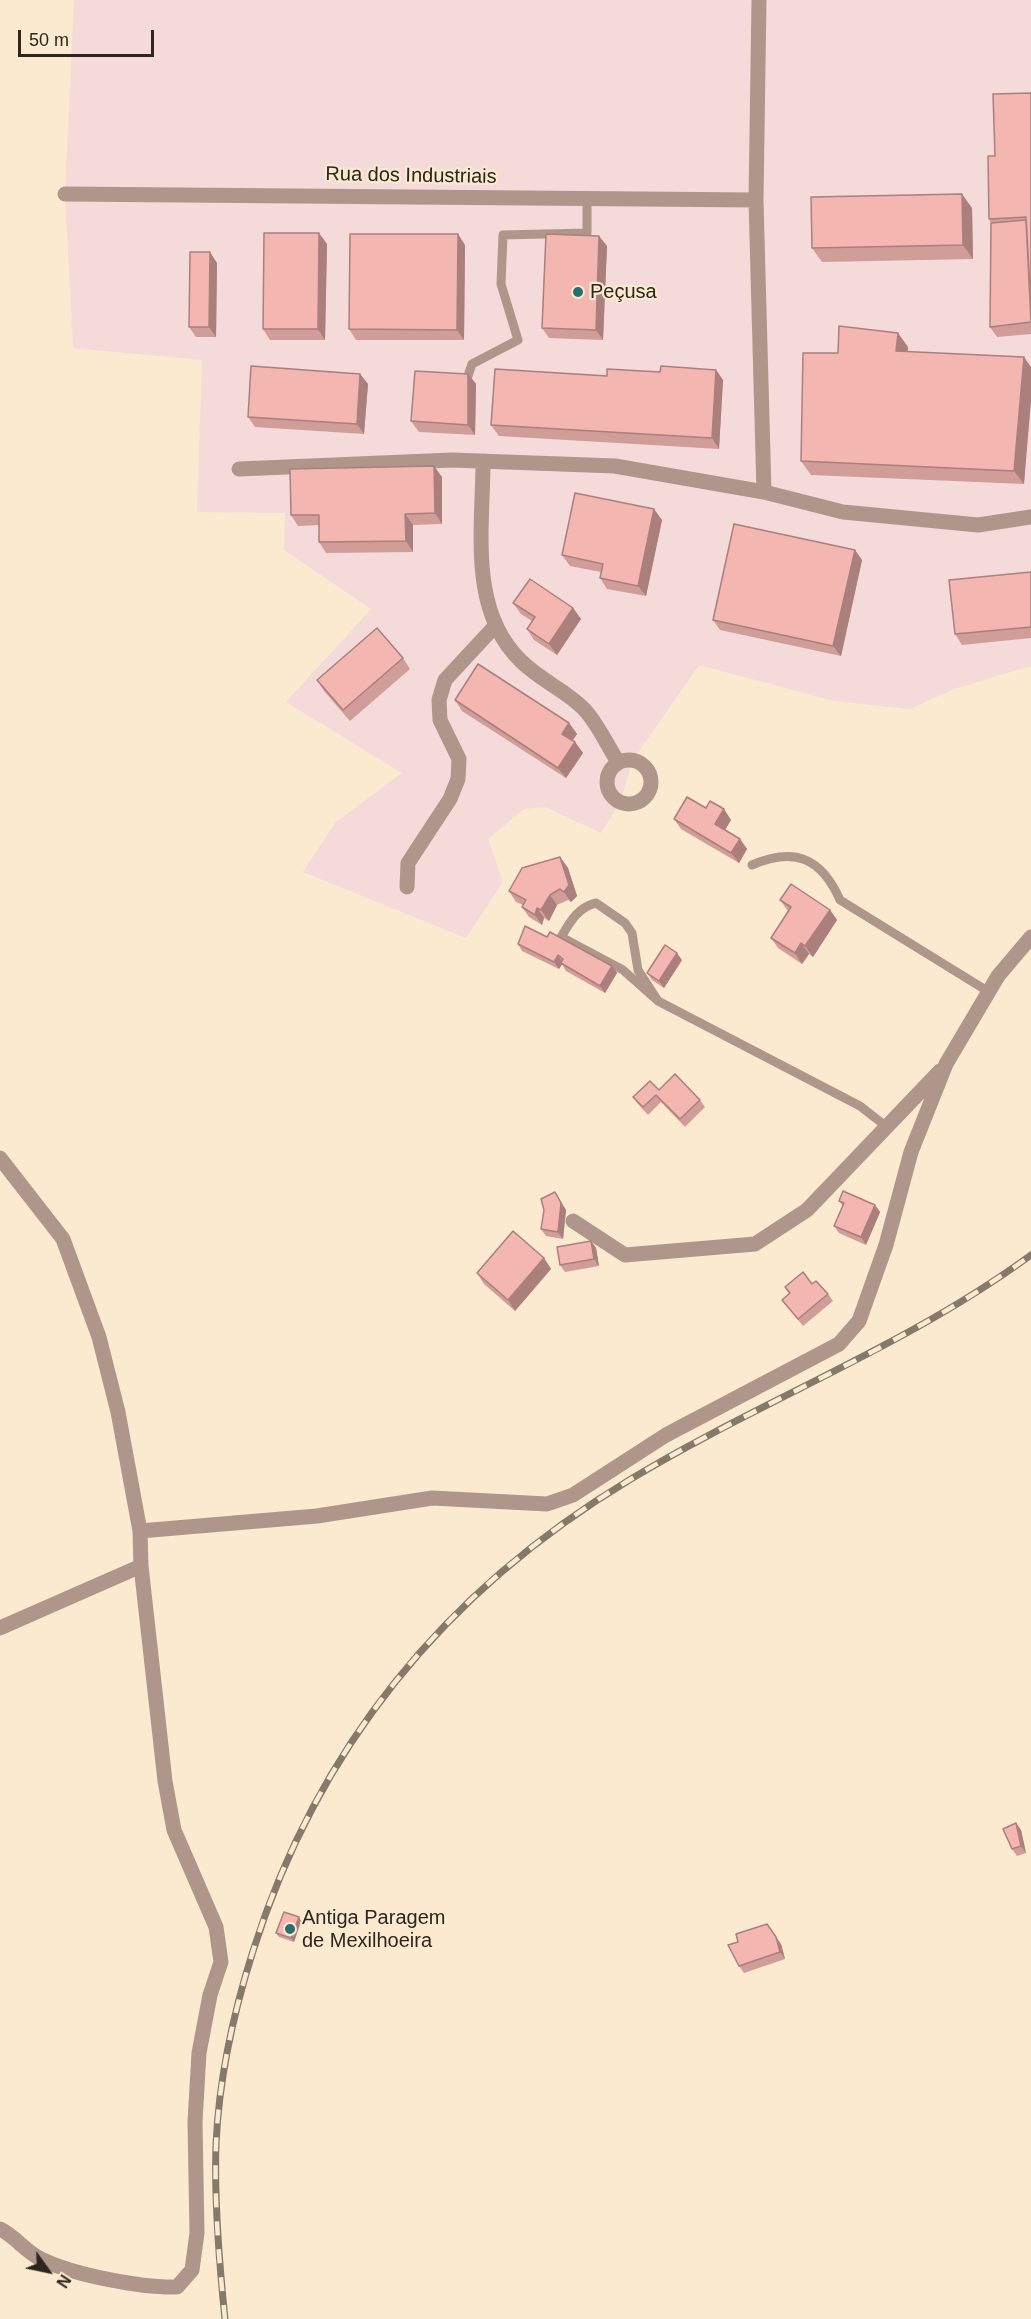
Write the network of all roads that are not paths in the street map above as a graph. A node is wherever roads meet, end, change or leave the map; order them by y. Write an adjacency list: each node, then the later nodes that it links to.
1 (759, 0): 4 (street)
2 (65, 194): 3 (street, Rua dos Industriais)
3 (587, 199): 4 (street, Rua dos Industriais); 5 (lane)
4 (756, 200): 8 (street)
5 (468, 376)
6 (483, 461): 7 (street); 8 (street); 10 (street)
7 (239, 469)
8 (764, 492): 9 (street)
9 (1031, 517)
10 (496, 625): 11 (street); 13 (street)
11 (618, 762)
12 (752, 865): 15 (lane)
13 (407, 887)
14 (1031, 937): 15 (street)
15 (989, 992): 17 (street)
16 (658, 1001): 16 (lane); 18 (lane)
17 (946, 1064): 18 (street); 21 (street)
18 (886, 1127): 20 (street)
19 (0, 1158): 21 (street)
20 (573, 1221)
21 (140, 1531): 22 (street)
22 (141, 1566): 23 (street); 24 (street)
23 (0, 1628)
24 (0, 2229)

